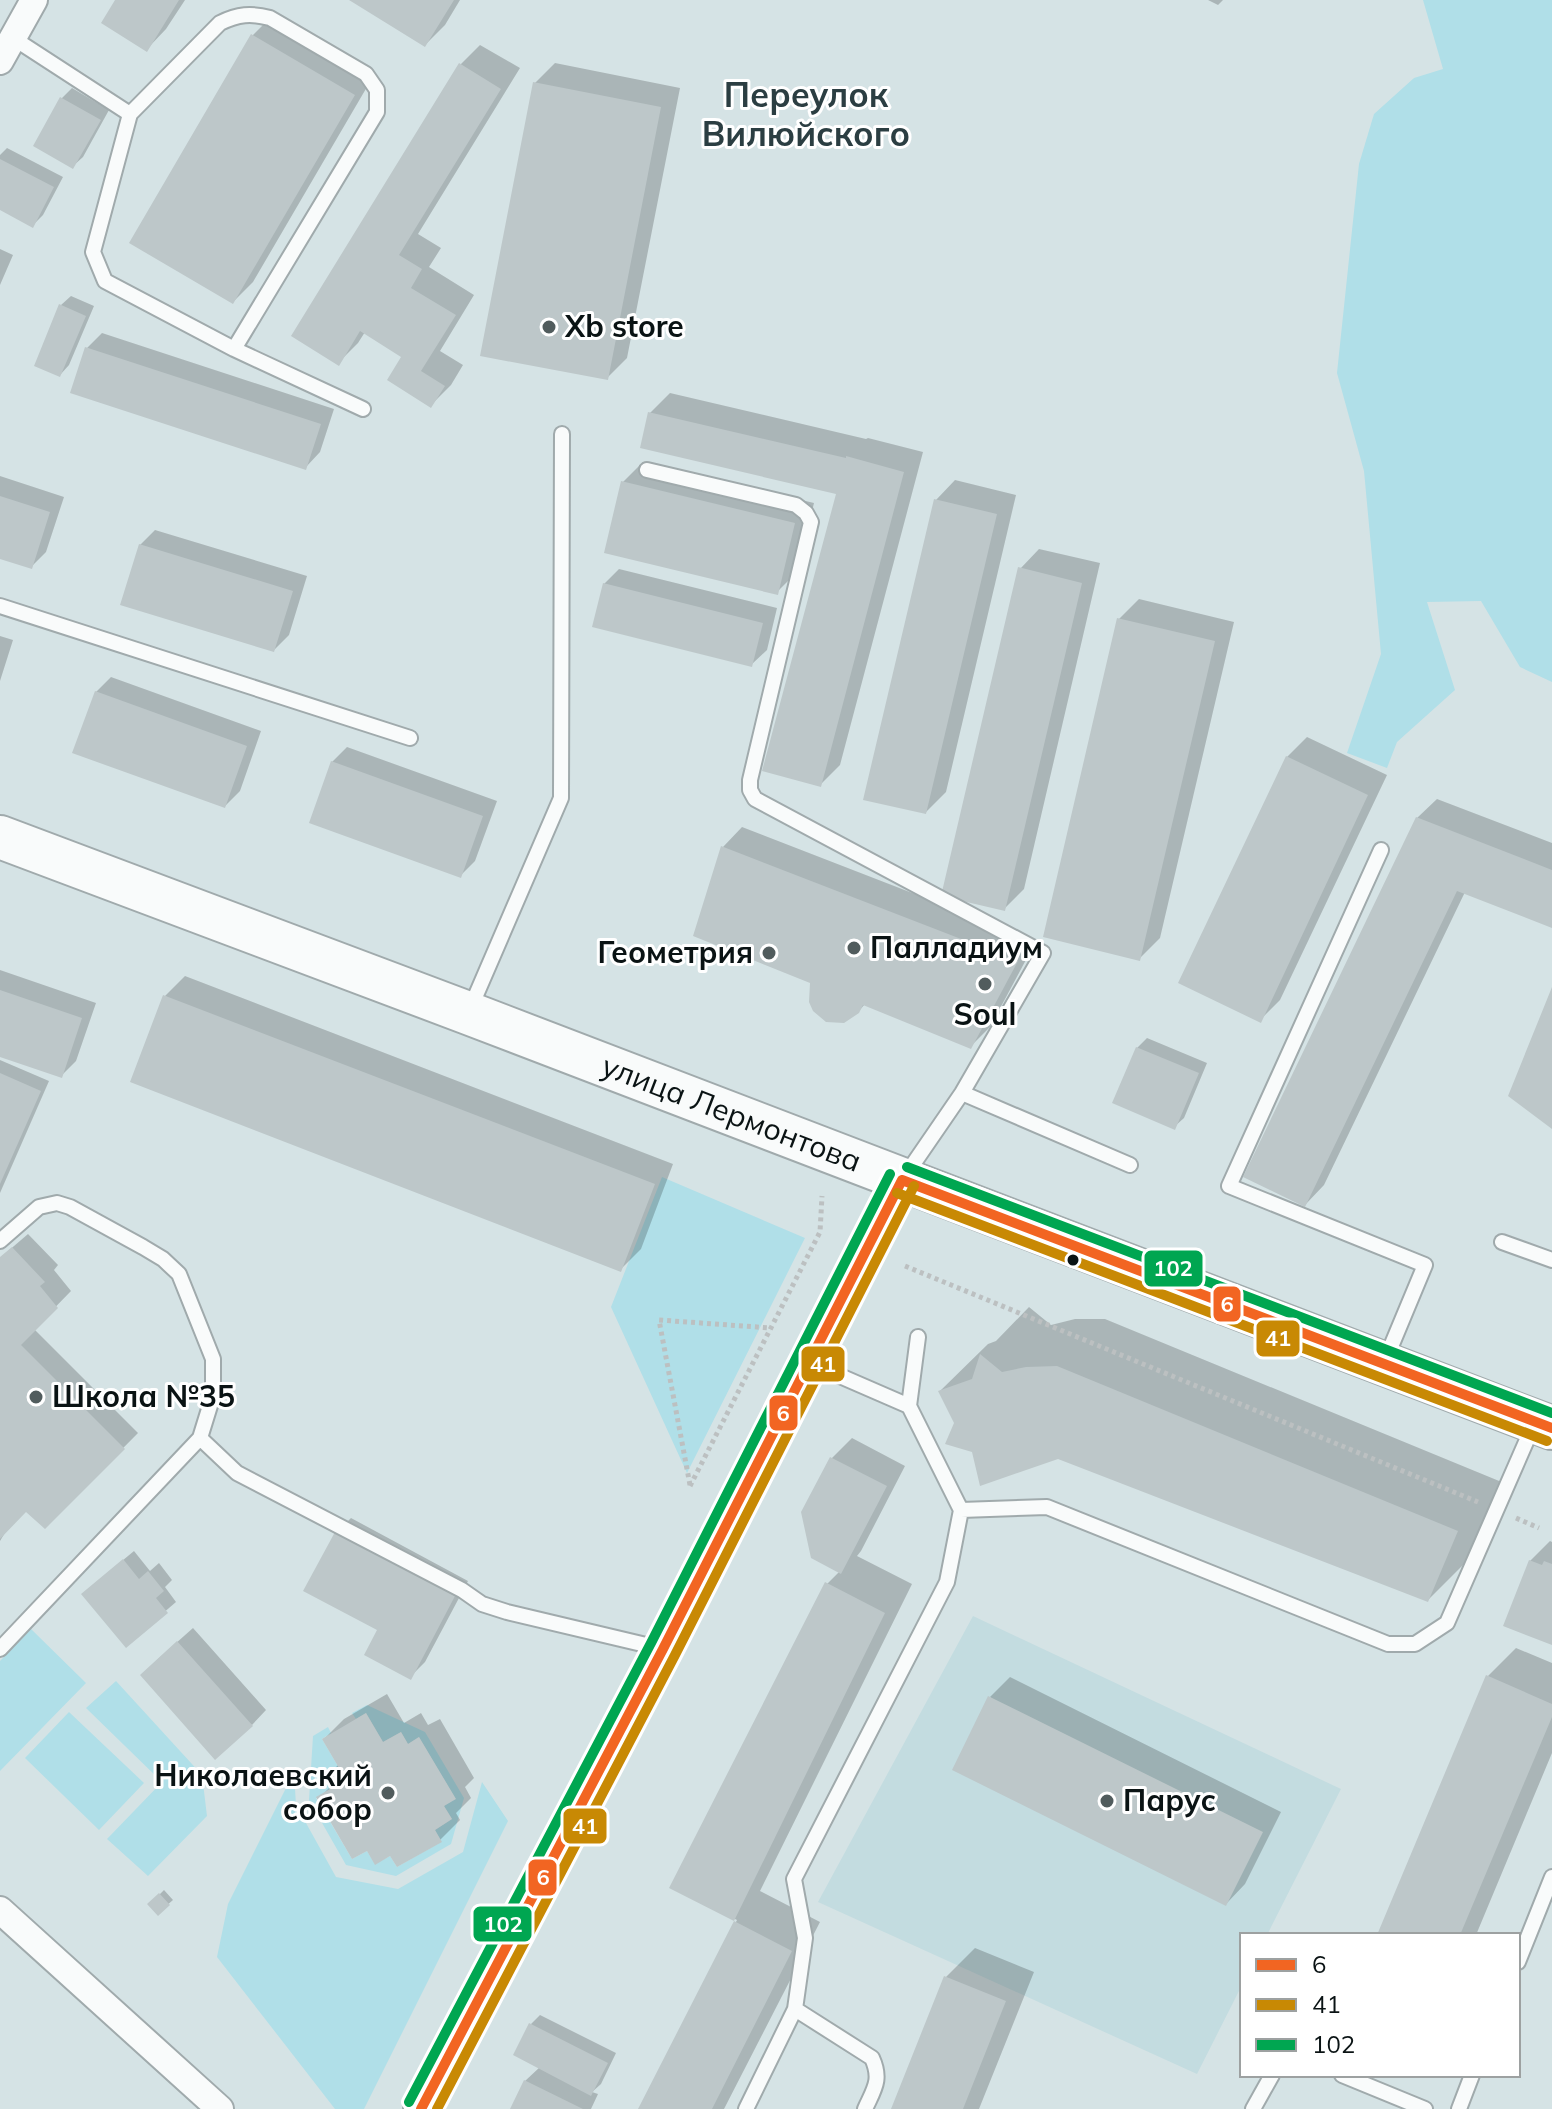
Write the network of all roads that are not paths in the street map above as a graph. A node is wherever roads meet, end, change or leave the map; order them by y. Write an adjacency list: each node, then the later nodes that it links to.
1 (34, 0): 2 (street)
2 (13, 38): 3 (street); 4 (lane)
3 (0, 61)
4 (130, 114): 5 (lane); 5 (lane)
5 (234, 349): 6 (lane)
6 (363, 409)
7 (562, 434): 13 (lane)
8 (647, 470): 14 (lane)
9 (0, 606): 10 (lane)
10 (410, 738)
11 (0, 837): 13 (main road, улица Лермонтова)
12 (1381, 850): 22 (lane)
13 (468, 1013): 16 (main road, улица Лермонтова)
14 (962, 1093): 15 (lane); 16 (lane)
15 (1130, 1165)
16 (902, 1180): 21 (street); 22 (main road, улица Лермонтова)
17 (0, 1241): 25 (lane)
18 (1502, 1242): 19 (lane)
19 (1552, 1260)
20 (918, 1337): 23 (lane)
21 (810, 1363): 23 (lane); 28 (street)
22 (1384, 1364): 24 (main road, улица Лермонтова)
23 (909, 1406): 26 (lane)
24 (1544, 1425): 26 (lane)
25 (200, 1438): 27 (lane); 28 (lane)
26 (961, 1510): 32 (lane)
27 (0, 1649)
28 (663, 1649): 37 (street)
29 (1552, 1877): 31 (lane)
30 (0, 1910): 36 (street)
31 (1520, 1957)
32 (795, 2009): 38 (lane); 39 (lane)
33 (1271, 2077): 40 (lane)
34 (1347, 2077): 41 (lane)
35 (1471, 2077): 42 (lane)
36 (220, 2109)
37 (421, 2109)
38 (746, 2109)
39 (865, 2109)
40 (1253, 2109)
41 (1425, 2109)
42 (1459, 2109)

